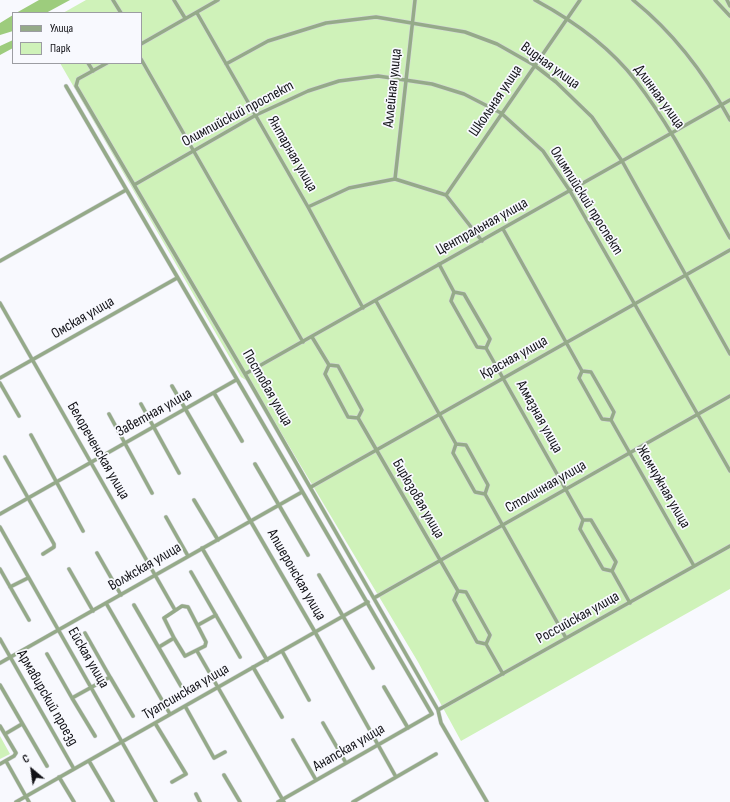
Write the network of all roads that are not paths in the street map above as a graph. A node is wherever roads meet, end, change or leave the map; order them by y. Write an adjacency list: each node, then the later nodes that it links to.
1 (113, 0): 11 (street)
2 (174, 0): 14 (street)
3 (218, 0): 12 (street)
4 (415, 0): 16 (street, Аллейная улица)
5 (534, 0): 15 (street, Длинная улица)
6 (580, 0): 15 (street, Школьная улица)
7 (633, 0): 27 (street)
8 (716, 0): 13 (street)
9 (726, 0): 10 (street)
10 (730, 6)
11 (120, 12)
12 (197, 13): 14 (street); 21 (street, Янтарная улица)
13 (730, 16)
14 (185, 18): 17 (street)
15 (567, 19): 22 (street, Школьная улица); 31 (street, Длинная улица)
16 (412, 22): 21 (street, Видная улица); 22 (street, Видная улица); 24 (street, Аллейная улица)
17 (142, 43)
18 (142, 61): 32 (street)
19 (89, 64): 23 (street)
20 (105, 64): 23 (street)
21 (226, 64): 29 (street, Янтарная улица)
22 (534, 65): 28 (street, Школьная улица); 33 (street, Видная улица)
23 (93, 72): 35 (street, Постовая улица)
24 (407, 80): 28 (street, Олимпийский проспект); 29 (street, Олимпийский проспект); 34 (street, Аллейная улица)
25 (66, 86): 36 (street, Постовая улица)
26 (730, 100): 27 (street, Центральная улица)
27 (722, 105): 30 (street); 31 (street, Центральная улица)
28 (502, 113): 37 (street, Олимпийский проспект); 38 (street, Школьная улица)
29 (256, 115): 32 (street, Олимпийский проспект); 39 (street, Янтарная улица)
30 (730, 120)
31 (672, 133): 33 (street, Центральная улица); 41 (street, Длинная улица)
32 (194, 152): 35 (street, Олимпийский проспект); 54 (street)
33 (622, 161): 37 (street, Центральная улица); 46 (street, Видная улица)
34 (395, 179): 38 (street); 39 (street)
35 (134, 185): 61 (street, Постовая улица)
36 (126, 190): 44 (street); 47 (street, Постовая улица)
37 (570, 191): 40 (street, Центральная улица); 51 (street, Олимпийский проспект)
38 (446, 195): 42 (street)
39 (308, 207): 52 (street, Янтарная улица)
40 (503, 229): 42 (street, Центральная улица); 55 (street, Жемчужная улица)
41 (730, 238)
42 (482, 241): 45 (street, Центральная улица)
43 (730, 250): 46 (street, Красная улица)
44 (0, 261)
45 (439, 264): 48 (street, Алмазная улица); 49 (street, Центральная улица)
46 (687, 275): 51 (street, Красная улица); 57 (street, Видная улица)
47 (177, 278): 58 (street, Омская улица); 64 (street, Постовая улица)
48 (454, 292): 56 (street, Алмазная улица); 56 (street, Алмазная улица)
49 (376, 301): 52 (street, Центральная улица); 71 (street)
50 (0, 303): 58 (street, Белореченская улица)
51 (634, 304): 55 (street, Красная улица); 73 (street, Олимпийский проспект)
52 (363, 308): 53 (street, Центральная улица)
53 (312, 337): 54 (street, Центральная улица); 59 (street, Бирюзовая улица)
54 (302, 342): 61 (street, Центральная улица)
55 (567, 342): 60 (street, Жемчужная улица); 63 (street, Красная улица)
56 (486, 348): 63 (street, Алмазная улица)
57 (730, 354)
58 (33, 360): 62 (street, Омская улица); 85 (street, Белореченская улица)
59 (328, 365): 75 (street, Бирюзовая улица); 75 (street, Бирюзовая улица)
60 (582, 371): 76 (street, Жемчужная улица); 76 (street, Жемчужная улица)
61 (245, 374): 90 (street, Постовая улица)
62 (0, 378)
63 (504, 378): 71 (street, Красная улица); 91 (street, Алмазная улица)
64 (236, 380): 67 (street, Заветная улица); 92 (street, Постовая улица)
65 (0, 382): 74 (street)
66 (172, 386): 70 (street, Апшеронская улица)
67 (214, 393): 70 (street, Заветная улица); 79 (street)
68 (730, 396): 73 (street, Столичная улица)
69 (141, 404): 77 (street)
70 (186, 409): 77 (street, Заветная улица); 101 (street, Апшеронская улица)
71 (440, 413): 81 (street); 82 (street, Красная улица)
72 (109, 414): 80 (street)
73 (696, 415): 83 (street, Столичная улица); 87 (street, Олимпийский проспект)
74 (19, 416)
75 (358, 418): 82 (street, Бирюзовая улица)
76 (611, 420): 83 (street, Жемчужная улица)
77 (154, 427): 80 (street, Заветная улица); 88 (street)
78 (31, 435): 89 (street)
79 (242, 441)
80 (125, 443): 85 (street, Заветная улица); 93 (street)
81 (456, 444): 94 (street); 94 (street)
82 (377, 450): 90 (street, Красная улица); 112 (street, Бирюзовая улица)
83 (629, 453): 91 (street, Столичная улица); 113 (street, Жемчужная улица)
84 (5, 457): 95 (street)
85 (90, 463): 89 (street, Заветная улица); 118 (street, Белореченская улица)
86 (255, 464): 97 (street)
87 (730, 471)
88 (179, 473)
89 (56, 482): 95 (street, Заветная улица); 104 (street)
90 (311, 487): 124 (street, Постовая улица)
91 (566, 489): 100 (street, Алмазная улица); 102 (street, Столичная улица)
92 (302, 492): 97 (street, Волжская улица); 125 (street, Постовая улица)
93 (152, 493)
94 (485, 494): 102 (street)
95 (27, 499): 98 (street, Заветная улица); 108 (street)
96 (194, 500): 105 (street)
97 (279, 505): 101 (street, Волжская улица); 110 (street)
98 (0, 514)
99 (166, 518): 111 (street)
100 (583, 520): 116 (street, Алмазная улица); 116 (street, Алмазная улица)
101 (251, 521): 105 (street, Волжская улица); 136 (street, Апшеронская улица)
102 (503, 525): 112 (street, Столичная улица); 139 (street)
103 (0, 527): 120 (street, Ейская улица)
104 (83, 531)
105 (218, 540): 107 (street, Волжская улица)
106 (730, 546): 113 (street, Российская улица)
107 (202, 548): 111 (street, Волжская улица); 148 (street)
108 (43, 554)
109 (96, 554): 123 (street)
110 (308, 555)
111 (188, 556): 118 (street, Волжская улица)
112 (440, 561): 122 (street, Бирюзовая улица); 124 (street, Столичная улица)
113 (694, 566): 127 (street, Российская улица)
114 (0, 569): 121 (street)
115 (69, 569): 130 (street)
116 (612, 571): 127 (street, Алмазная улица)
117 (191, 572): 131 (street)
118 (155, 575): 123 (street, Волжская улица); 129 (street, Белореченская улица)
119 (319, 575): 132 (street)
120 (28, 578): 121 (street); 135 (street, Ейская улица)
121 (10, 587): 133 (street)
122 (458, 591): 141 (street, Бирюзовая улица); 141 (street, Бирюзовая улица)
123 (121, 595): 126 (street, Волжская улица)
124 (374, 598): 162 (street, Постовая улица)
125 (368, 602): 132 (street, Туапсинская улица); 164 (street, Постовая улица)
126 (106, 603): 130 (street, Волжская улица); 163 (street)
127 (630, 603): 139 (street, Российская улица)
128 (134, 605): 142 (street)
129 (175, 610): 134 (street); 138 (street)
130 (93, 611): 135 (street, Волжская улица)
131 (216, 615): 134 (street); 147 (street)
132 (343, 616): 136 (street, Туапсинская улица); 151 (street)
133 (29, 620)
134 (198, 625): 143 (street)
135 (58, 630): 146 (street, Волжская улица); 158 (street, Ейская улица)
136 (315, 632): 144 (street, Туапсинская улица); 176 (street, Апшеронская улица)
137 (85, 633): 153 (street)
138 (174, 638): 142 (street); 143 (street)
139 (566, 638): 152 (street, Российская улица)
140 (0, 639): 146 (street, Армавирский проезд)
141 (486, 644): 152 (street, Бирюзовая улица)
142 (159, 647): 155 (street)
143 (197, 651): 156 (street)
144 (282, 651): 148 (street, Туапсинская улица); 160 (street)
145 (47, 654): 159 (street)
146 (10, 657): 149 (street, Волжская улица); 184 (street, Армавирский проезд)
147 (240, 657)
148 (267, 660): 150 (street, Туапсинская улица)
149 (0, 663)
150 (253, 667): 156 (street, Туапсинская улица); 166 (street)
151 (373, 668)
152 (503, 674): 162 (street, Российская улица)
153 (110, 677): 158 (street); 165 (street)
154 (0, 685): 168 (street)
155 (181, 686)
156 (219, 687): 161 (street, Туапсинская улица); 192 (street)
157 (384, 687): 171 (street)
158 (92, 688): 159 (street); 175 (street, Ейская улица)
159 (72, 698): 173 (street)
160 (309, 700)
161 (185, 706): 163 (street, Туапсинская улица); 177 (street)
162 (438, 710): 201 (street, Постовая улица)
163 (170, 714): 167 (street, Туапсинская улица)
164 (432, 714): 171 (street, Анапская улица)
165 (133, 716)
166 (282, 717)
167 (155, 723): 175 (street, Туапсинская улица); 189 (street)
168 (22, 724): 172 (street); 183 (street)
169 (323, 724): 181 (street)
170 (0, 726): 172 (street)
171 (408, 728): 176 (street, Анапская улица)
172 (5, 734): 179 (street)
173 (94, 736)
174 (293, 740): 188 (street)
175 (122, 742): 180 (street, Туапсинская улица); 197 (street, Ейская улица)
176 (379, 744): 181 (street, Анапская улица); 187 (street, Апшеронская улица)
177 (225, 752)
178 (436, 754): 187 (street)
179 (6, 761): 182 (street); 191 (street)
180 (89, 761): 184 (street, Туапсинская улица); 196 (street)
181 (346, 763): 188 (street, Анапская улица)
182 (0, 764)
183 (47, 766)
184 (74, 769): 186 (street, Туапсинская улица)
185 (224, 775): 199 (street)
186 (60, 777): 191 (street, Туапсинская улица); 195 (street)
187 (396, 777): 200 (street)
188 (316, 780): 192 (street, Анапская улица)
189 (172, 782)
190 (196, 794): 198 (street)
191 (26, 796): 193 (street, Туапсинская улица); 194 (street)
192 (281, 801)
193 (16, 802)
194 (29, 802)
195 (74, 802)
196 (113, 802)
197 (156, 802)
198 (200, 802)
199 (240, 802)
200 (353, 802)
201 (486, 802)

